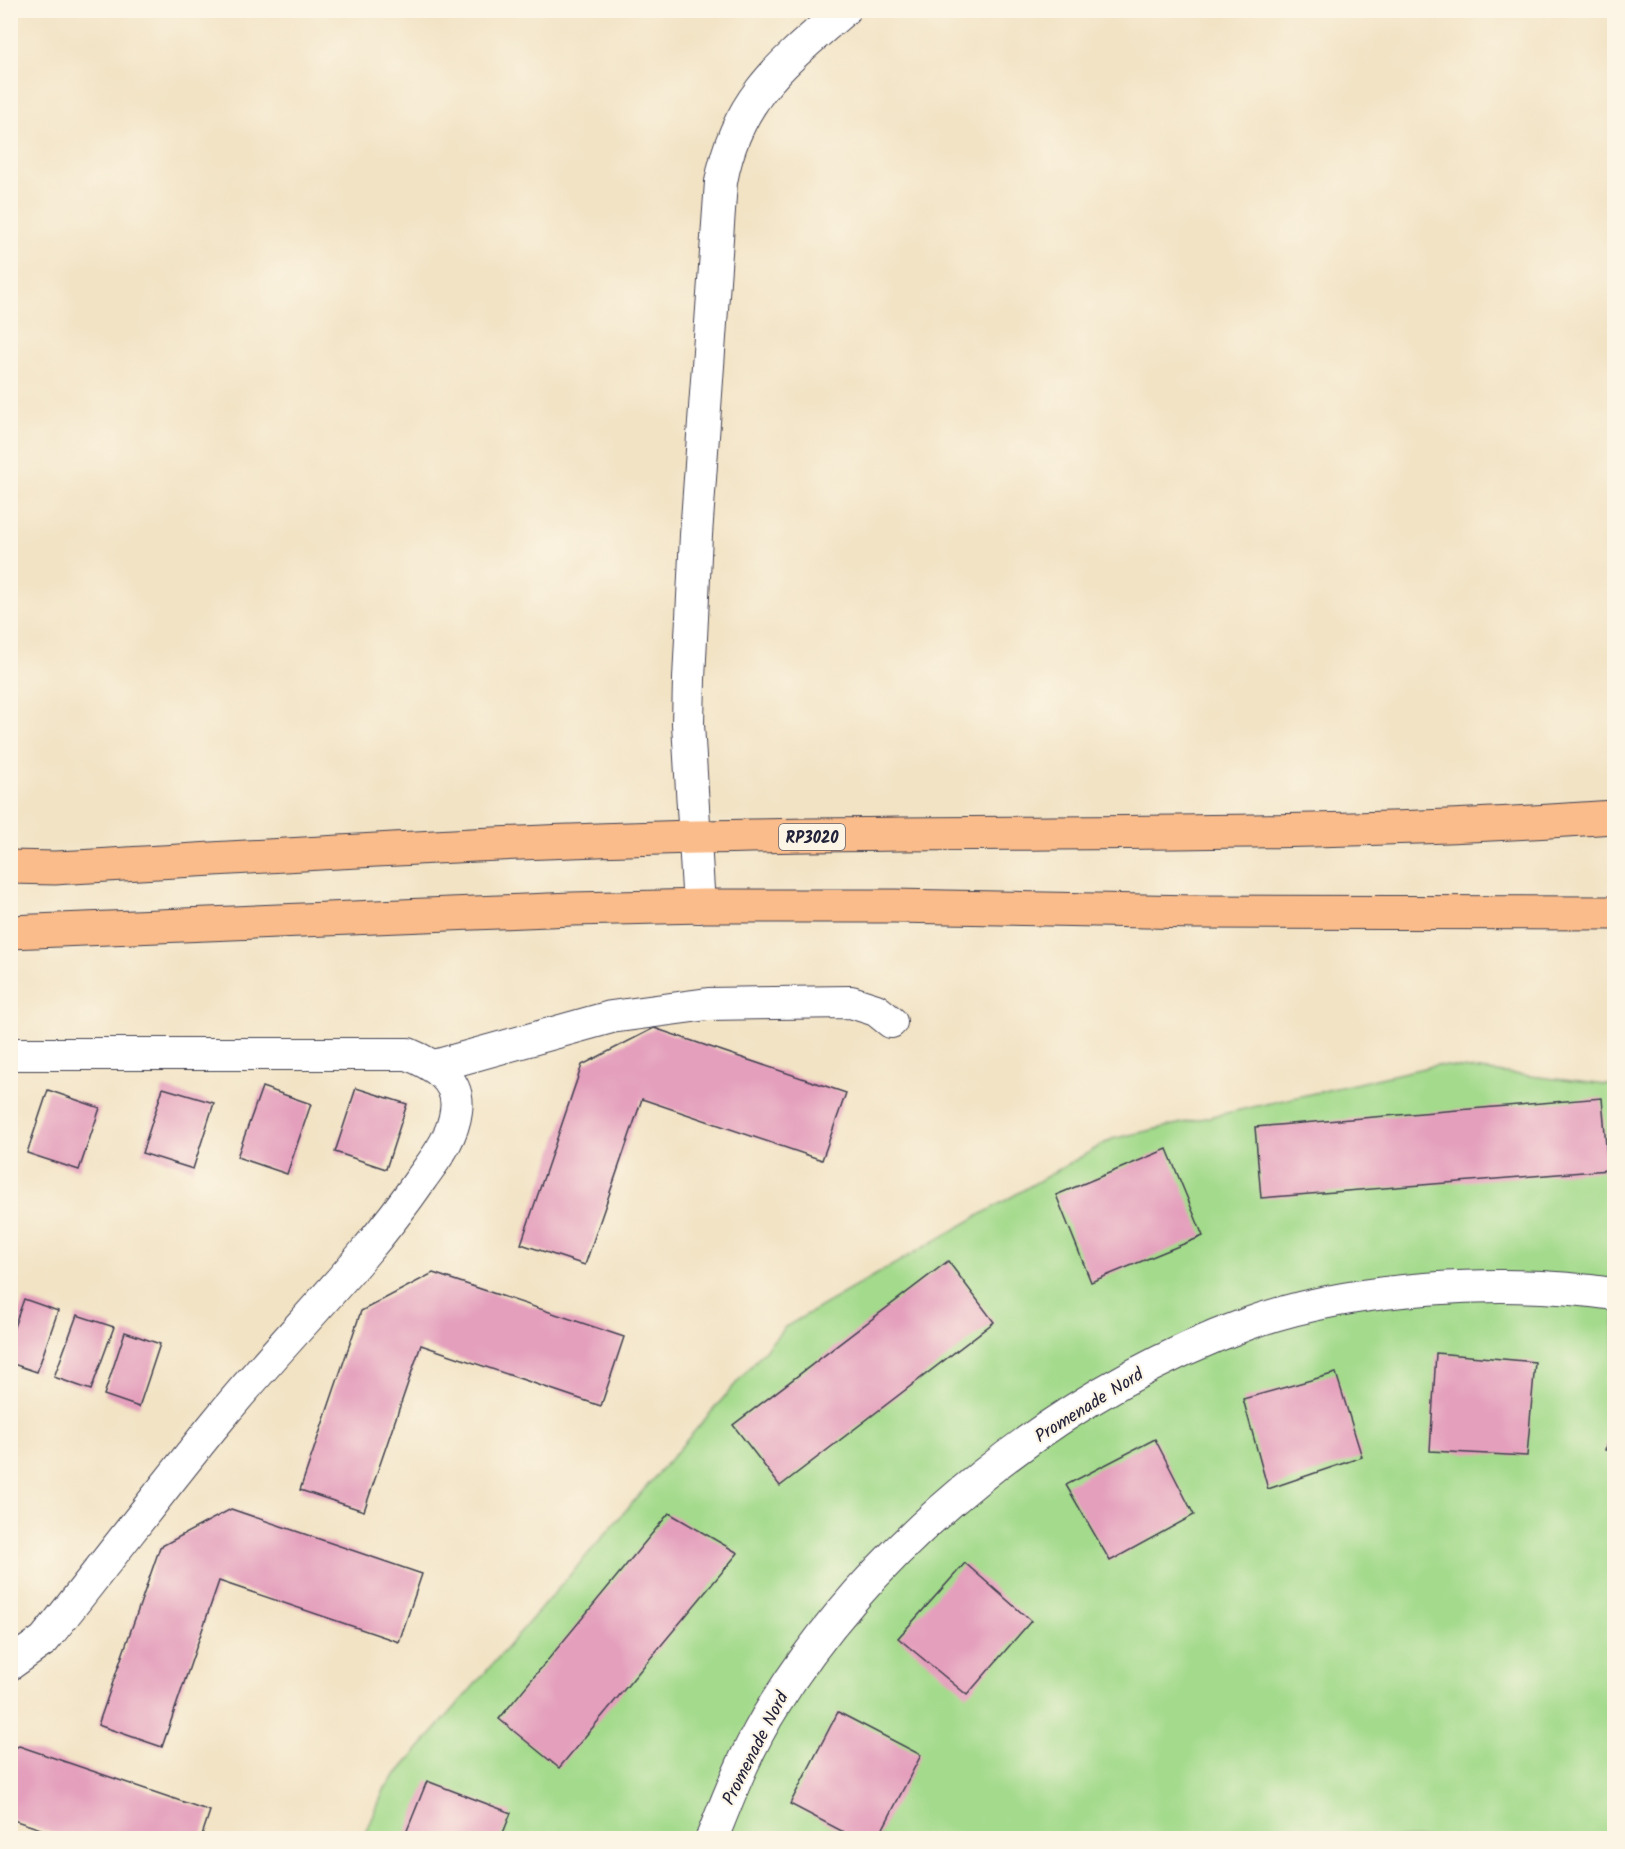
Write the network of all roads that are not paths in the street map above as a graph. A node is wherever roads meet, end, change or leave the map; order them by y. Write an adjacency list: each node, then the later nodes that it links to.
1 (844, 10): 3 (street)
2 (1614, 817): 3 (highway, RP3020)
3 (697, 837): 4 (highway, RP3020); 5 (street)
4 (10, 867)
5 (699, 907): 6 (highway); 7 (highway)
6 (1614, 914)
7 (10, 932)
8 (891, 1022): 10 (street)
9 (10, 1054): 10 (street)
10 (435, 1066): 12 (street)
11 (1614, 1294): 13 (street, Promenade Nord)
12 (10, 1664)
13 (712, 1839)

